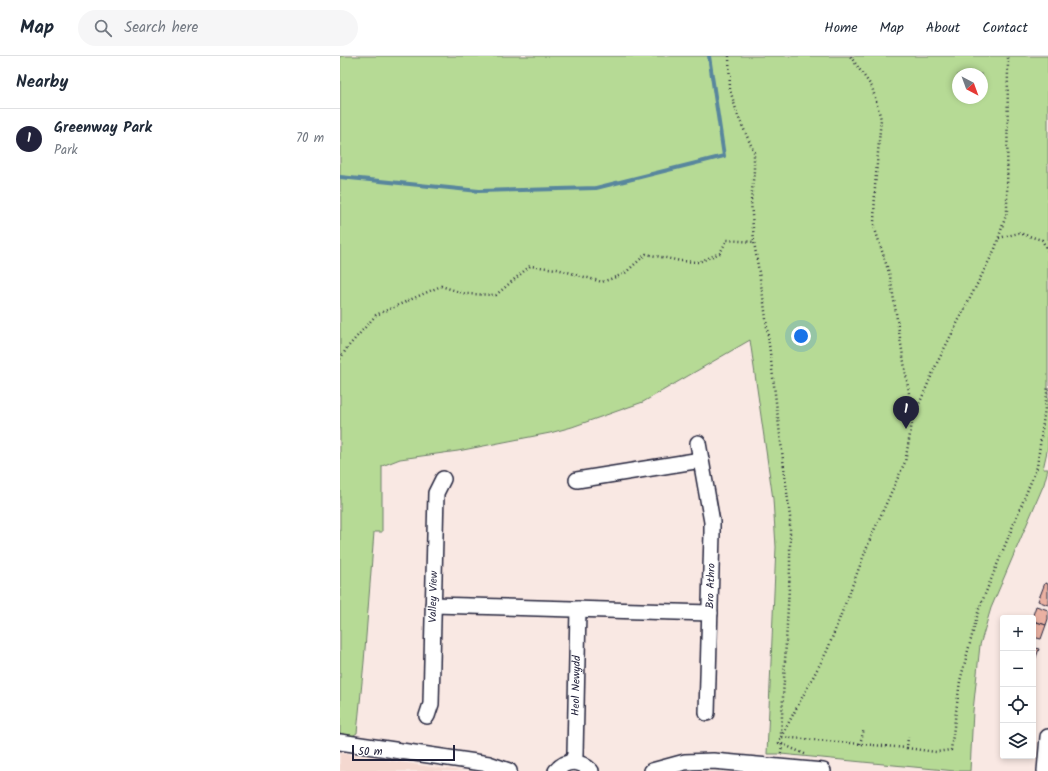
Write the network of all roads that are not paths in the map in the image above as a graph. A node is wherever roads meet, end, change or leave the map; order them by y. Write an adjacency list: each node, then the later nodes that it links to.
1 (698, 443): 2 (street, Bro Athro)
2 (701, 460): 4 (street); 7 (street, Bro Athro)
3 (443, 479): 5 (street, Valley View)
4 (577, 480)
5 (433, 605): 6 (street); 9 (street, Valley View)
6 (578, 609): 7 (street); 12 (street, Heol Newydd)
7 (710, 613): 8 (street, Bro Athro)
8 (707, 713)
9 (427, 716)
10 (1048, 737): 18 (street)
11 (340, 742): 13 (street)
12 (572, 762): 14 (street); 15 (street)
13 (509, 771)
14 (556, 771)
15 (591, 771)
16 (652, 771): 17 (street)
17 (823, 771)
18 (1045, 771)

